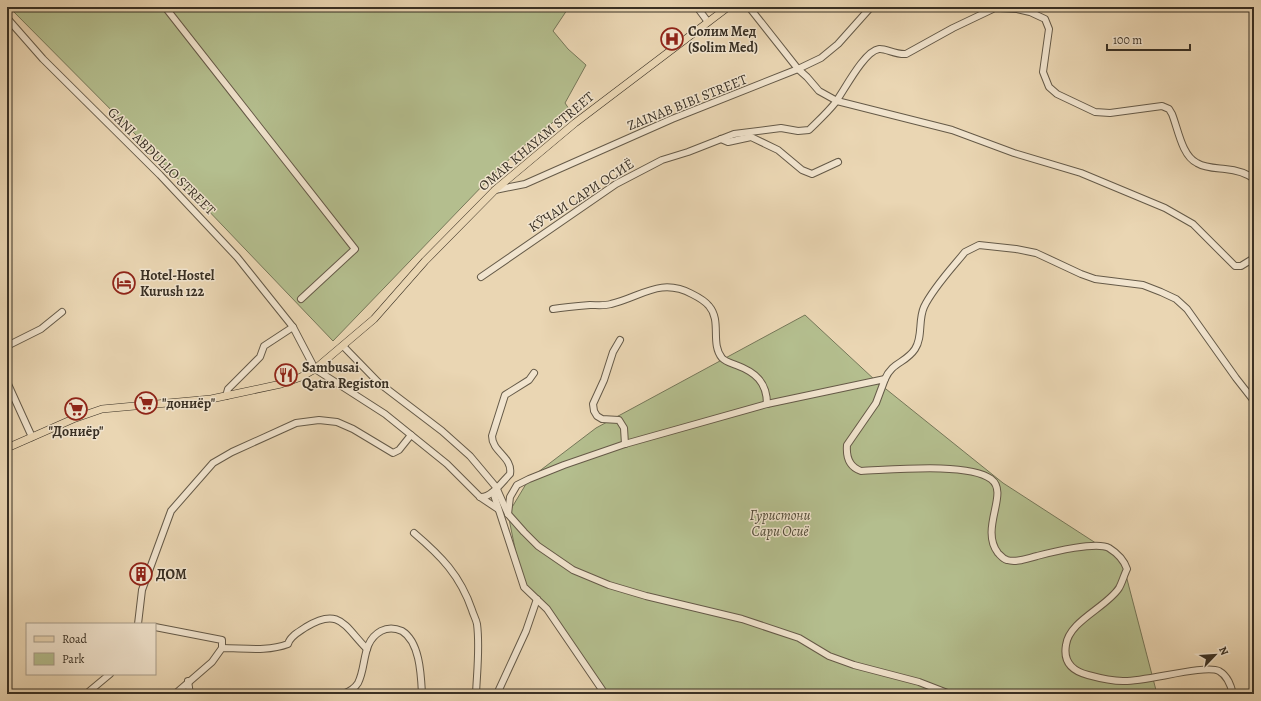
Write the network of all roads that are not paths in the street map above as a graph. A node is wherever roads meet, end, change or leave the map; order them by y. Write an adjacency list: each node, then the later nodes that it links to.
1 (165, 7): 17 (street)
2 (697, 7): 8 (street)
3 (728, 7): 8 (main road, OMAR KHAYAM STREET)
4 (749, 7): 9 (street)
5 (871, 7): 9 (street, ZAINAB BIBI STREET)
6 (996, 8): 10 (street, КӮЧАИ САРИ ОСИЁ); 13 (street)
7 (7, 18): 20 (street, GANI ABDULLO STREET)
8 (708, 22): 14 (main road, OMAR KHAYAM STREET)
9 (798, 69): 10 (street); 14 (street, ZAINAB BIBI STREET)
10 (836, 101): 11 (street, КӮЧАИ САРИ ОСИЁ); 15 (street)
11 (721, 139): 12 (street); 16 (street, КӮЧАИ САРИ ОСИЁ)
12 (838, 162)
13 (1254, 179)
14 (495, 190): 23 (main road, OMAR KHAYAM STREET)
15 (1254, 258)
16 (481, 277)
17 (301, 299)
18 (553, 309): 30 (street)
19 (62, 312): 22 (street)
20 (293, 327): 24 (street, GANI ABDULLO STREET); 28 (street)
21 (620, 340): 33 (street)
22 (7, 346)
23 (343, 346): 24 (main road, OMAR KHAYAM STREET); 35 (street)
24 (315, 369): 28 (main road, OMAR KHAYAM STREET); 31 (street)
25 (534, 373): 35 (street)
26 (885, 379): 29 (street); 30 (street); 56 (street)
27 (8, 387): 32 (street)
28 (226, 396): 32 (main road, OMAR KHAYAM STREET)
29 (1254, 400)
30 (767, 404): 33 (street)
31 (411, 435): 36 (street); 41 (street)
32 (32, 437): 34 (main road, OMAR KHAYAM STREET)
33 (625, 444): 38 (street)
34 (7, 448)
35 (494, 489): 36 (street); 37 (street); 38 (street)
36 (480, 496): 37 (street)
37 (498, 510): 40 (street)
38 (508, 514): 55 (street)
39 (414, 533): 52 (street)
40 (537, 599): 53 (street); 54 (street)
41 (139, 623)
42 (156, 627): 43 (street)
43 (222, 648): 44 (street); 46 (street)
44 (367, 649): 50 (street); 51 (street)
45 (109, 675): 47 (street)
46 (188, 681): 48 (street); 49 (street)
47 (86, 694)
48 (175, 694)
49 (190, 694)
50 (343, 694)
51 (422, 694)
52 (476, 694)
53 (497, 694)
54 (605, 694)
55 (950, 694)
56 (1233, 694)

